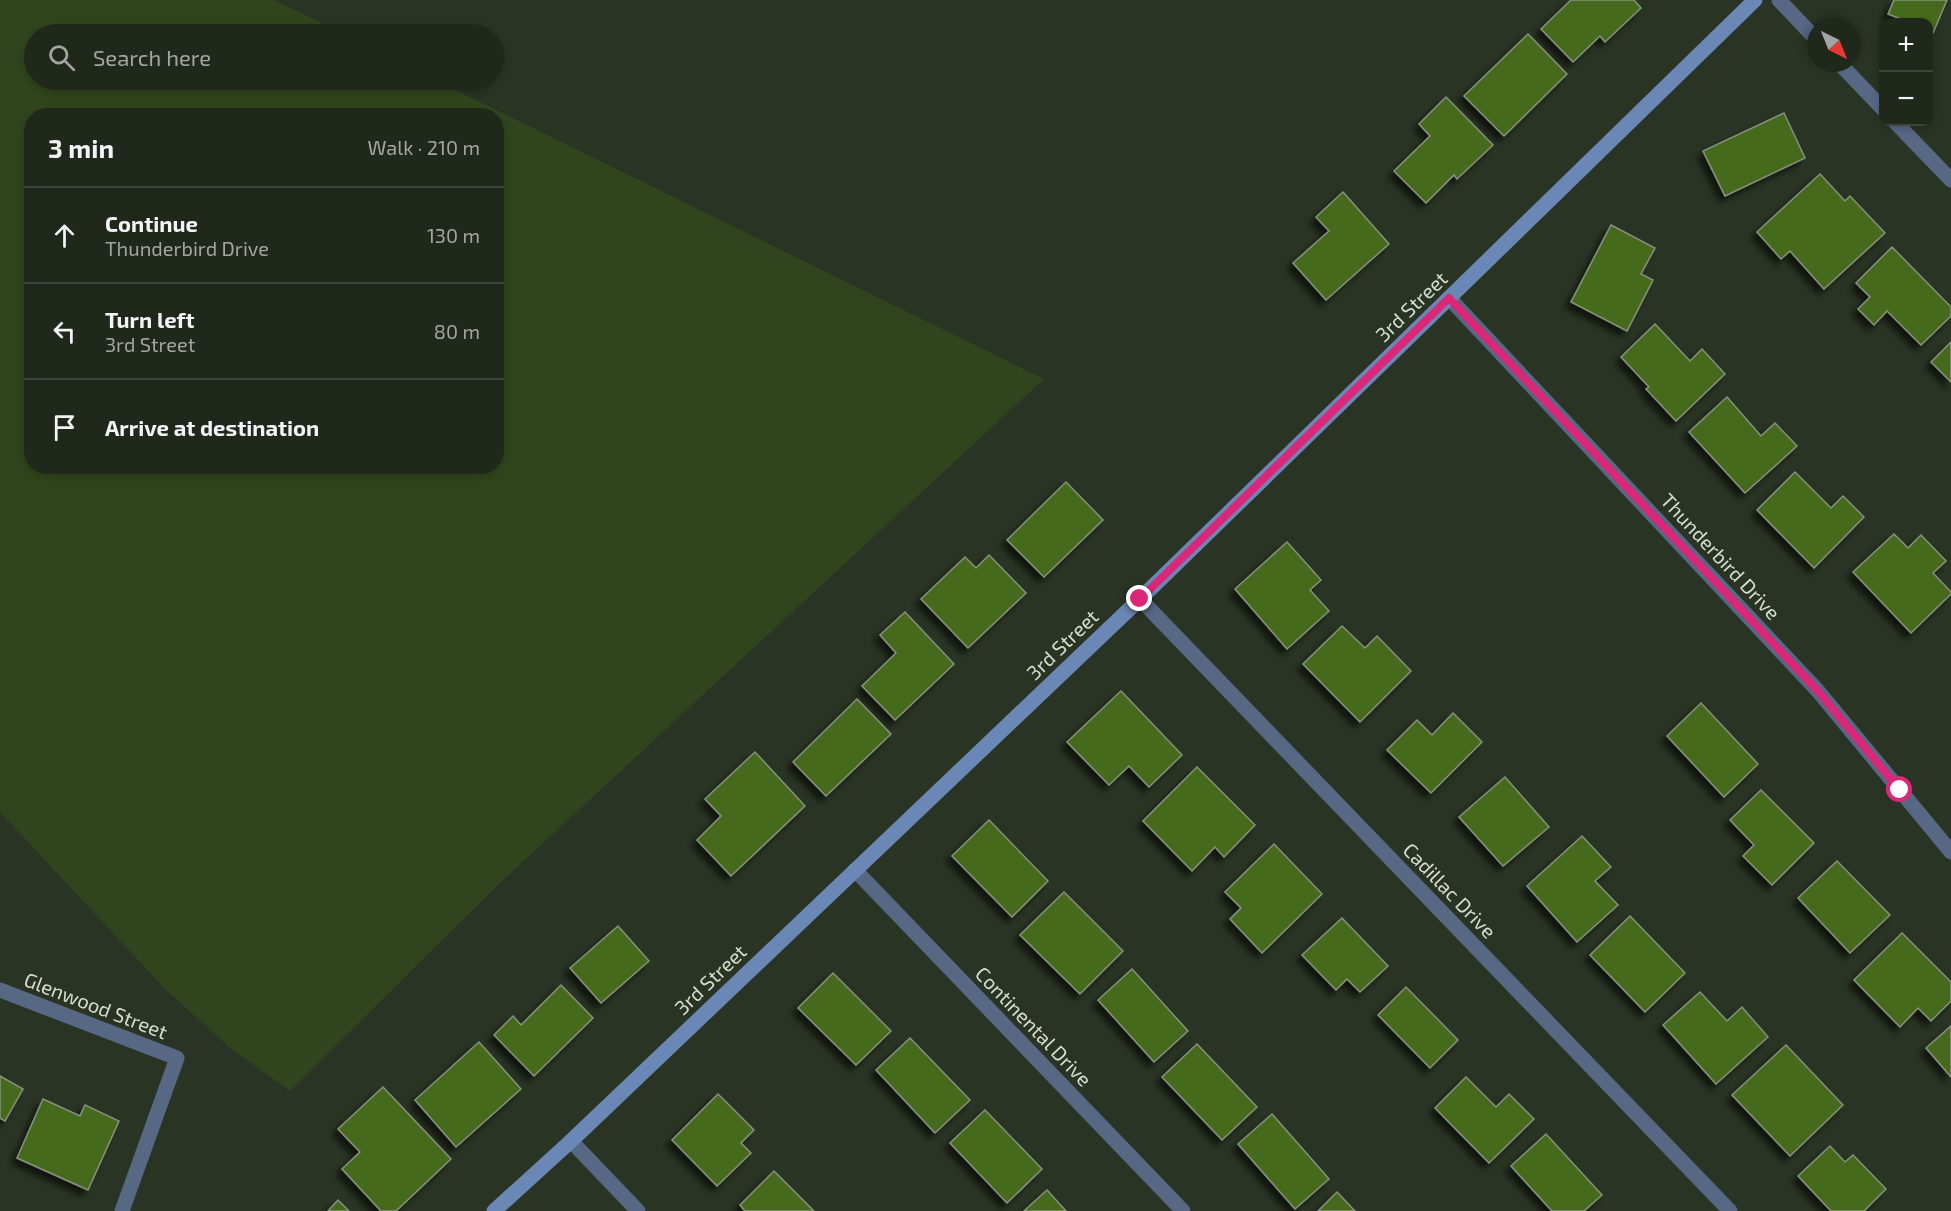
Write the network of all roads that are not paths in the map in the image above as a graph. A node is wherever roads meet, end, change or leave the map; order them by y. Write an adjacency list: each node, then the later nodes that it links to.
1 (1755, 0): 8 (street, 3rd Street)
2 (1779, 0): 3 (street)
3 (1807, 30)
4 (1848, 72): 5 (street)
5 (1879, 105)
6 (1899, 126): 7 (street)
7 (1951, 180)
8 (1449, 298): 9 (street, 3rd Street); 10 (street, Thunderbird Drive)
9 (1140, 599): 11 (street, 3rd Street); 18 (street, Cadillac Drive)
10 (1951, 852)
11 (855, 870): 13 (street, 3rd Street); 17 (street, Continental Drive)
12 (0, 990): 14 (street, Glenwood Street)
13 (571, 1141): 15 (street, 3rd Street); 16 (street)
14 (122, 1211)
15 (494, 1211)
16 (638, 1211)
17 (1183, 1211)
18 (1730, 1211)

